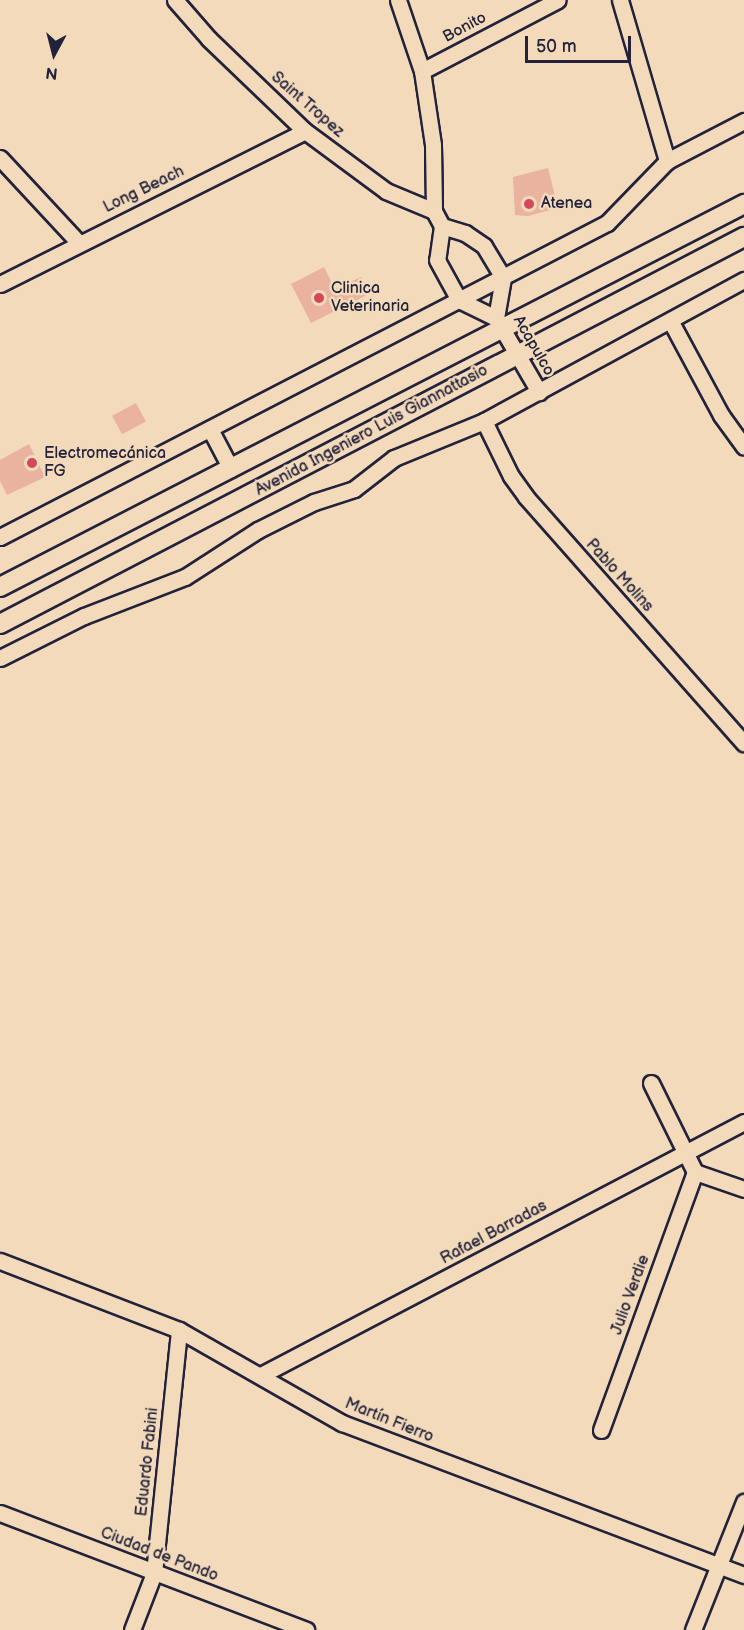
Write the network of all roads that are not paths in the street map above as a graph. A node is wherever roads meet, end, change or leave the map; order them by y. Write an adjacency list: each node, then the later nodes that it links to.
1 (175, 0): 7 (street, Saint Tropez)
2 (398, 0): 5 (street)
3 (558, 0): 5 (street, Bonito)
4 (620, 0): 9 (street)
5 (422, 71): 11 (street)
6 (744, 121): 9 (street)
7 (305, 131): 11 (street, Saint Tropez); 14 (street, Long Beach)
8 (0, 158): 14 (street)
9 (667, 161): 15 (street)
10 (744, 204): 20 (main road, Avenida Ingeniero Luis Giannattasio)
11 (434, 211): 12 (street)
12 (442, 226): 15 (street); 18 (street)
13 (744, 237): 21 (main road, Avenida Ingeniero Luis Giannattasio)
14 (78, 242): 17 (street, Long Beach)
15 (503, 278): 18 (street); 20 (street, Acapulco)
16 (744, 280): 19 (street, Avenida Ingeniero Luis Giannattasio)
17 (0, 284)
18 (459, 300): 20 (street, Acapulco); 24 (street)
19 (671, 322): 22 (street, Avenida Ingeniero Luis Giannattasio); 25 (street)
20 (499, 323): 21 (street, Acapulco); 26 (main road, Avenida Ingeniero Luis Giannattasio)
21 (517, 355): 22 (street, Acapulco); 29 (main road, Avenida Ingeniero Luis Giannattasio)
22 (539, 392): 23 (street, Avenida Ingeniero Luis Giannattasio)
23 (484, 421): 30 (street, Avenida Ingeniero Luis Giannattasio); 31 (street, Pablo Molins)
24 (210, 429): 26 (street); 27 (street)
25 (744, 447)
26 (231, 469): 28 (main road, Avenida Ingeniero Luis Giannattasio)
27 (0, 537)
28 (0, 587)
29 (0, 624)
30 (0, 658)
31 (744, 743)
32 (651, 1083): 34 (street)
33 (744, 1122): 34 (street, Rafael Barradas)
34 (684, 1154): 35 (street); 39 (street, Rafael Barradas)
35 (695, 1172): 36 (street); 40 (street, Julio Verdie)
36 (744, 1189)
37 (0, 1261): 38 (street, Martín Fierro)
38 (180, 1330): 39 (street, Martín Fierro); 44 (street, Eduardo Fabini)
39 (261, 1375): 43 (street, Martín Fierro)
40 (601, 1430)
41 (744, 1502): 43 (street)
42 (0, 1513): 44 (street, Ciudad de Pando)
43 (719, 1566): 45 (street, Martín Fierro); 48 (street)
44 (154, 1573): 46 (street, Eduardo Fabini); 47 (street, Ciudad de Pando)
45 (744, 1575)
46 (132, 1630)
47 (306, 1630)
48 (693, 1630)

